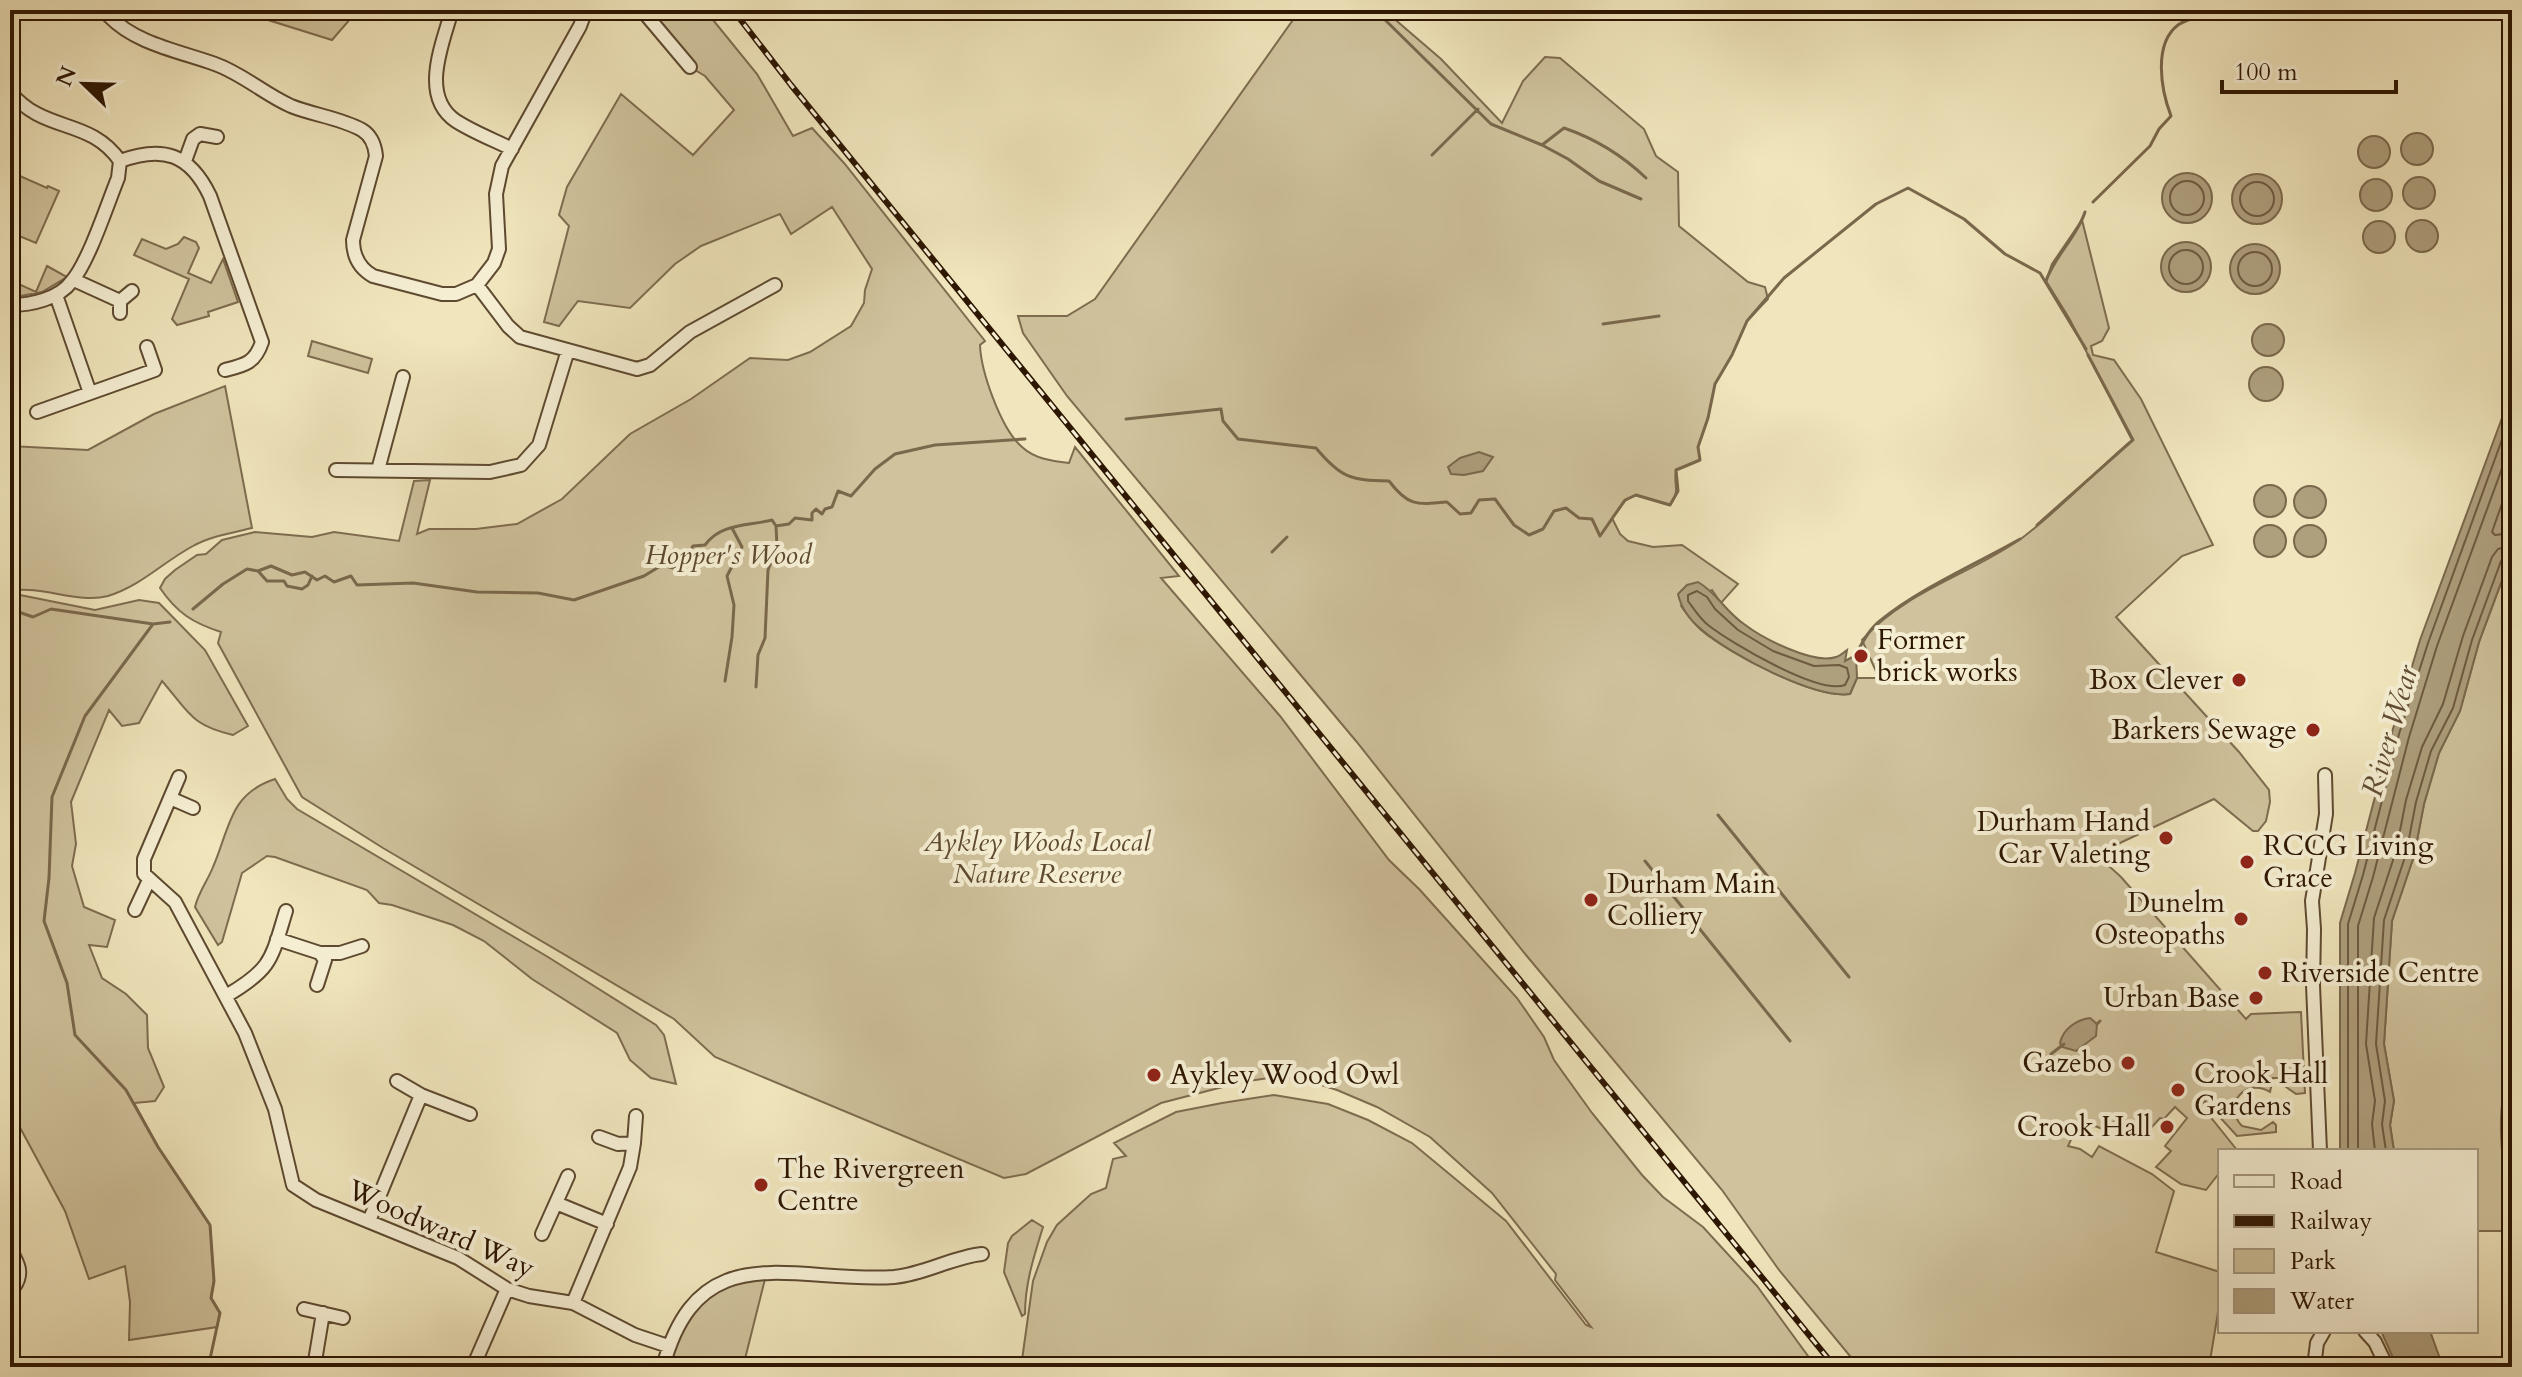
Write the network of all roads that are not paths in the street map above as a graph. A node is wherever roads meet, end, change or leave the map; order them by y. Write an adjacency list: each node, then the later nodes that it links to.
1 (109, 10): 12 (street)
2 (452, 10): 8 (street)
3 (586, 10): 8 (street)
4 (642, 10): 5 (street)
5 (690, 67)
6 (10, 92): 9 (street)
7 (217, 137): 10 (street)
8 (512, 149): 12 (street)
9 (120, 161): 10 (street); 11 (street)
10 (185, 161): 19 (street)
11 (74, 280): 14 (street); 15 (street)
12 (477, 285): 18 (street)
13 (775, 285): 18 (street)
14 (132, 291)
15 (56, 295): 16 (street); 21 (street)
16 (10, 305)
17 (147, 347): 21 (street)
18 (568, 350): 24 (street)
19 (225, 370)
20 (403, 377): 24 (street)
21 (90, 393): 22 (street)
22 (37, 412)
23 (336, 470): 24 (street)
24 (378, 470)
25 (2325, 775): 43 (street)
26 (179, 777): 27 (street)
27 (170, 798): 28 (street); 29 (street)
28 (193, 808)
29 (149, 880): 30 (street); 36 (street, Woodward Way)
30 (135, 910)
31 (286, 911): 32 (street)
32 (277, 939): 34 (street); 36 (street)
33 (362, 946): 34 (street)
34 (320, 953): 35 (street)
35 (317, 985)
36 (226, 996): 46 (street, Woodward Way)
37 (397, 1081): 38 (street)
38 (421, 1095): 39 (street); 46 (street)
39 (470, 1114)
40 (636, 1116): 42 (street)
41 (599, 1137): 42 (street)
42 (634, 1143): 47 (street)
43 (2320, 1149)
44 (568, 1176): 45 (street)
45 (556, 1203): 47 (street); 48 (street)
46 (369, 1221): 52 (street, Woodward Way)
47 (607, 1224): 53 (street)
48 (542, 1234)
49 (10, 1249): 51 (street)
50 (982, 1254): 59 (street)
51 (10, 1289)
52 (507, 1289): 53 (street, Woodward Way); 61 (street)
53 (573, 1303): 59 (street, Woodward Way)
54 (304, 1309): 55 (street)
55 (323, 1313): 56 (street); 60 (street)
56 (343, 1318)
57 (2323, 1333): 63 (street)
58 (2365, 1333): 64 (street)
59 (668, 1346): 62 (street)
60 (314, 1367)
61 (473, 1367)
62 (663, 1367)
63 (2314, 1367)
64 (2387, 1367)

